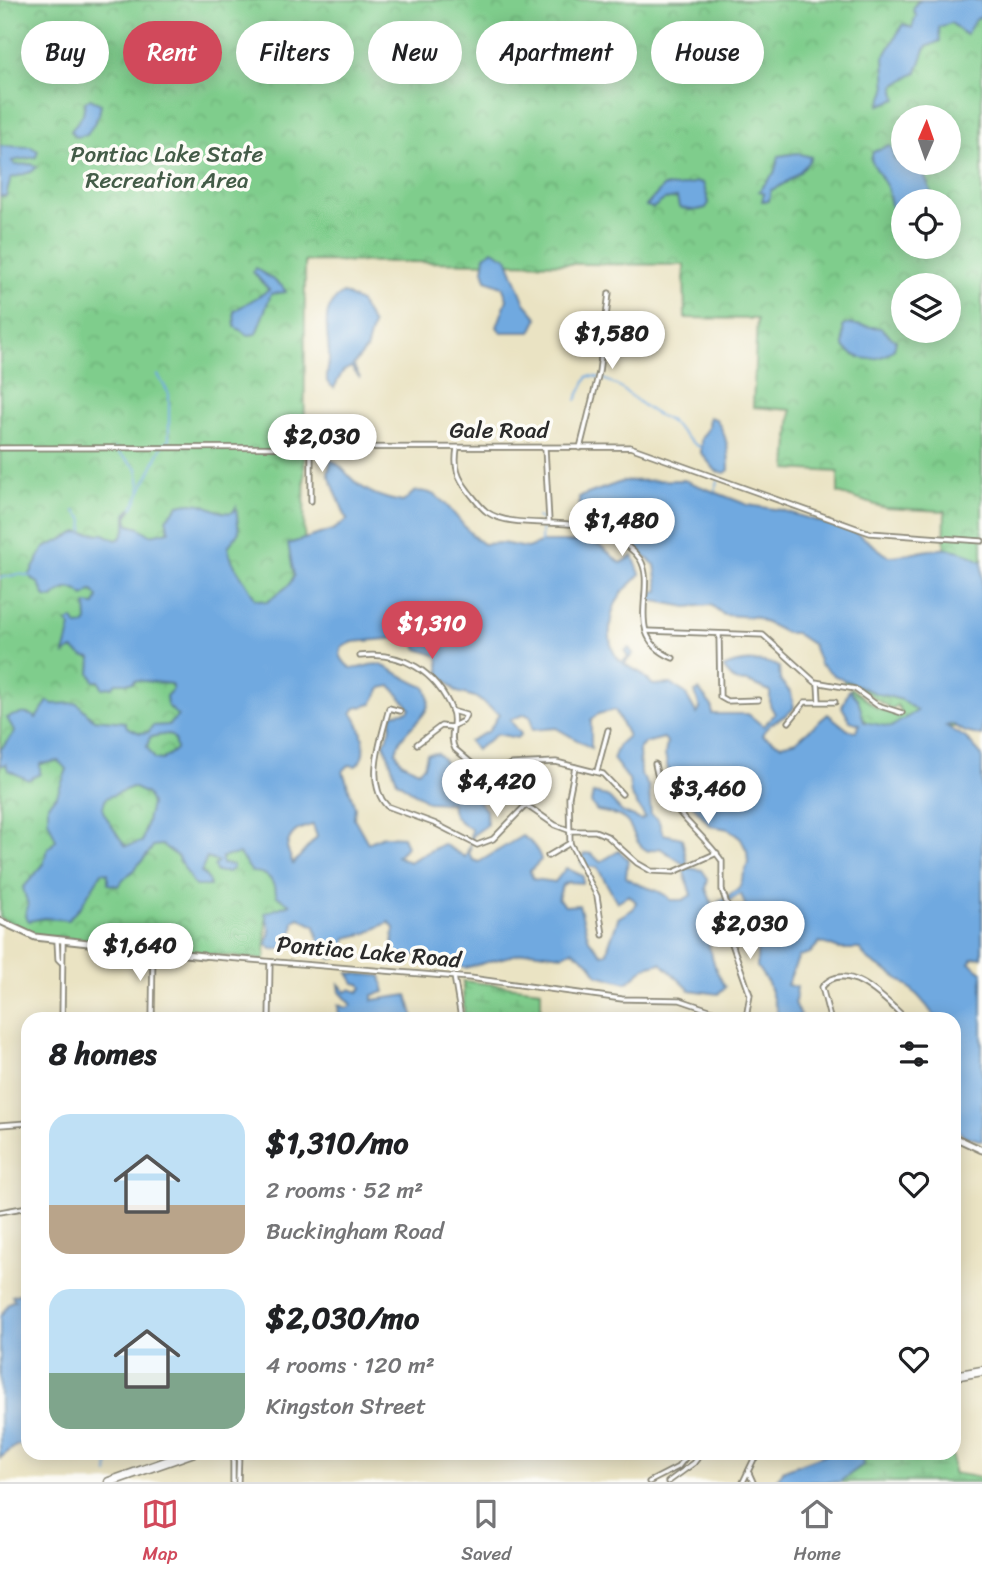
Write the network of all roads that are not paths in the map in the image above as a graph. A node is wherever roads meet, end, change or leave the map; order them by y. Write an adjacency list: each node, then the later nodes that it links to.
1 (609, 293): 6 (street)
2 (0, 448): 3 (street, Gale Road)
3 (311, 448): 4 (street, Gale Road); 7 (street)
4 (457, 448): 5 (street, Gale Road); 8 (street)
5 (545, 448): 6 (street, Gale Road); 8 (street)
6 (580, 448): 9 (street, Gale Road)
7 (311, 501)
8 (549, 521): 10 (street)
9 (982, 541)
10 (646, 631): 11 (street); 13 (street)
11 (719, 634): 14 (street); 15 (street)
12 (360, 656): 19 (street)
13 (673, 658)
14 (818, 684): 16 (street); 20 (street)
15 (758, 700)
16 (819, 701): 17 (street); 21 (street)
17 (835, 702)
18 (400, 711): 30 (street)
19 (452, 711): 22 (street); 22 (street)
20 (902, 713)
21 (789, 723)
22 (451, 727): 24 (street); 28 (street)
23 (607, 730): 27 (street)
24 (417, 744)
25 (655, 764): 33 (street)
26 (575, 768): 27 (street); 28 (street); 31 (street)
27 (597, 771): 29 (street)
28 (487, 778): 30 (street)
29 (622, 794)
30 (526, 805): 31 (street)
31 (571, 831): 32 (street); 33 (street)
32 (570, 843): 34 (street); 36 (street)
33 (717, 853): 47 (street)
34 (548, 856)
35 (0, 921): 37 (street, Pontiac Lake Road)
36 (603, 935)
37 (60, 941): 38 (street, Pontiac Lake Road); 42 (street)
38 (153, 950): 39 (street, Pontiac Lake Road); 43 (street)
39 (204, 956): 40 (street, Pontiac Lake Road)
40 (270, 962): 41 (street, Pontiac Lake Road); 44 (street)
41 (454, 976): 45 (street); 46 (street, Pontiac Lake Road)
42 (62, 1012)
43 (152, 1012)
44 (269, 1012)
45 (460, 1012)
46 (715, 1012)
47 (747, 1012)
48 (828, 1012): 49 (street)
49 (898, 1012)
50 (21, 1124): 51 (street)
51 (0, 1125)
52 (961, 1140): 53 (street)
53 (982, 1150)
54 (21, 1208): 55 (street)
55 (0, 1212)
56 (982, 1371): 57 (highway)
57 (961, 1375)
58 (168, 1460): 66 (highway)
59 (234, 1460): 64 (street)
60 (238, 1460): 64 (street)
61 (684, 1460): 69 (street)
62 (693, 1460): 70 (street)
63 (754, 1460): 65 (street)
64 (236, 1473): 67 (street); 68 (street)
65 (749, 1473): 71 (street); 72 (street)
66 (109, 1482)
67 (233, 1482)
68 (238, 1482)
69 (649, 1482)
70 (668, 1482)
71 (743, 1482)
72 (753, 1482)

